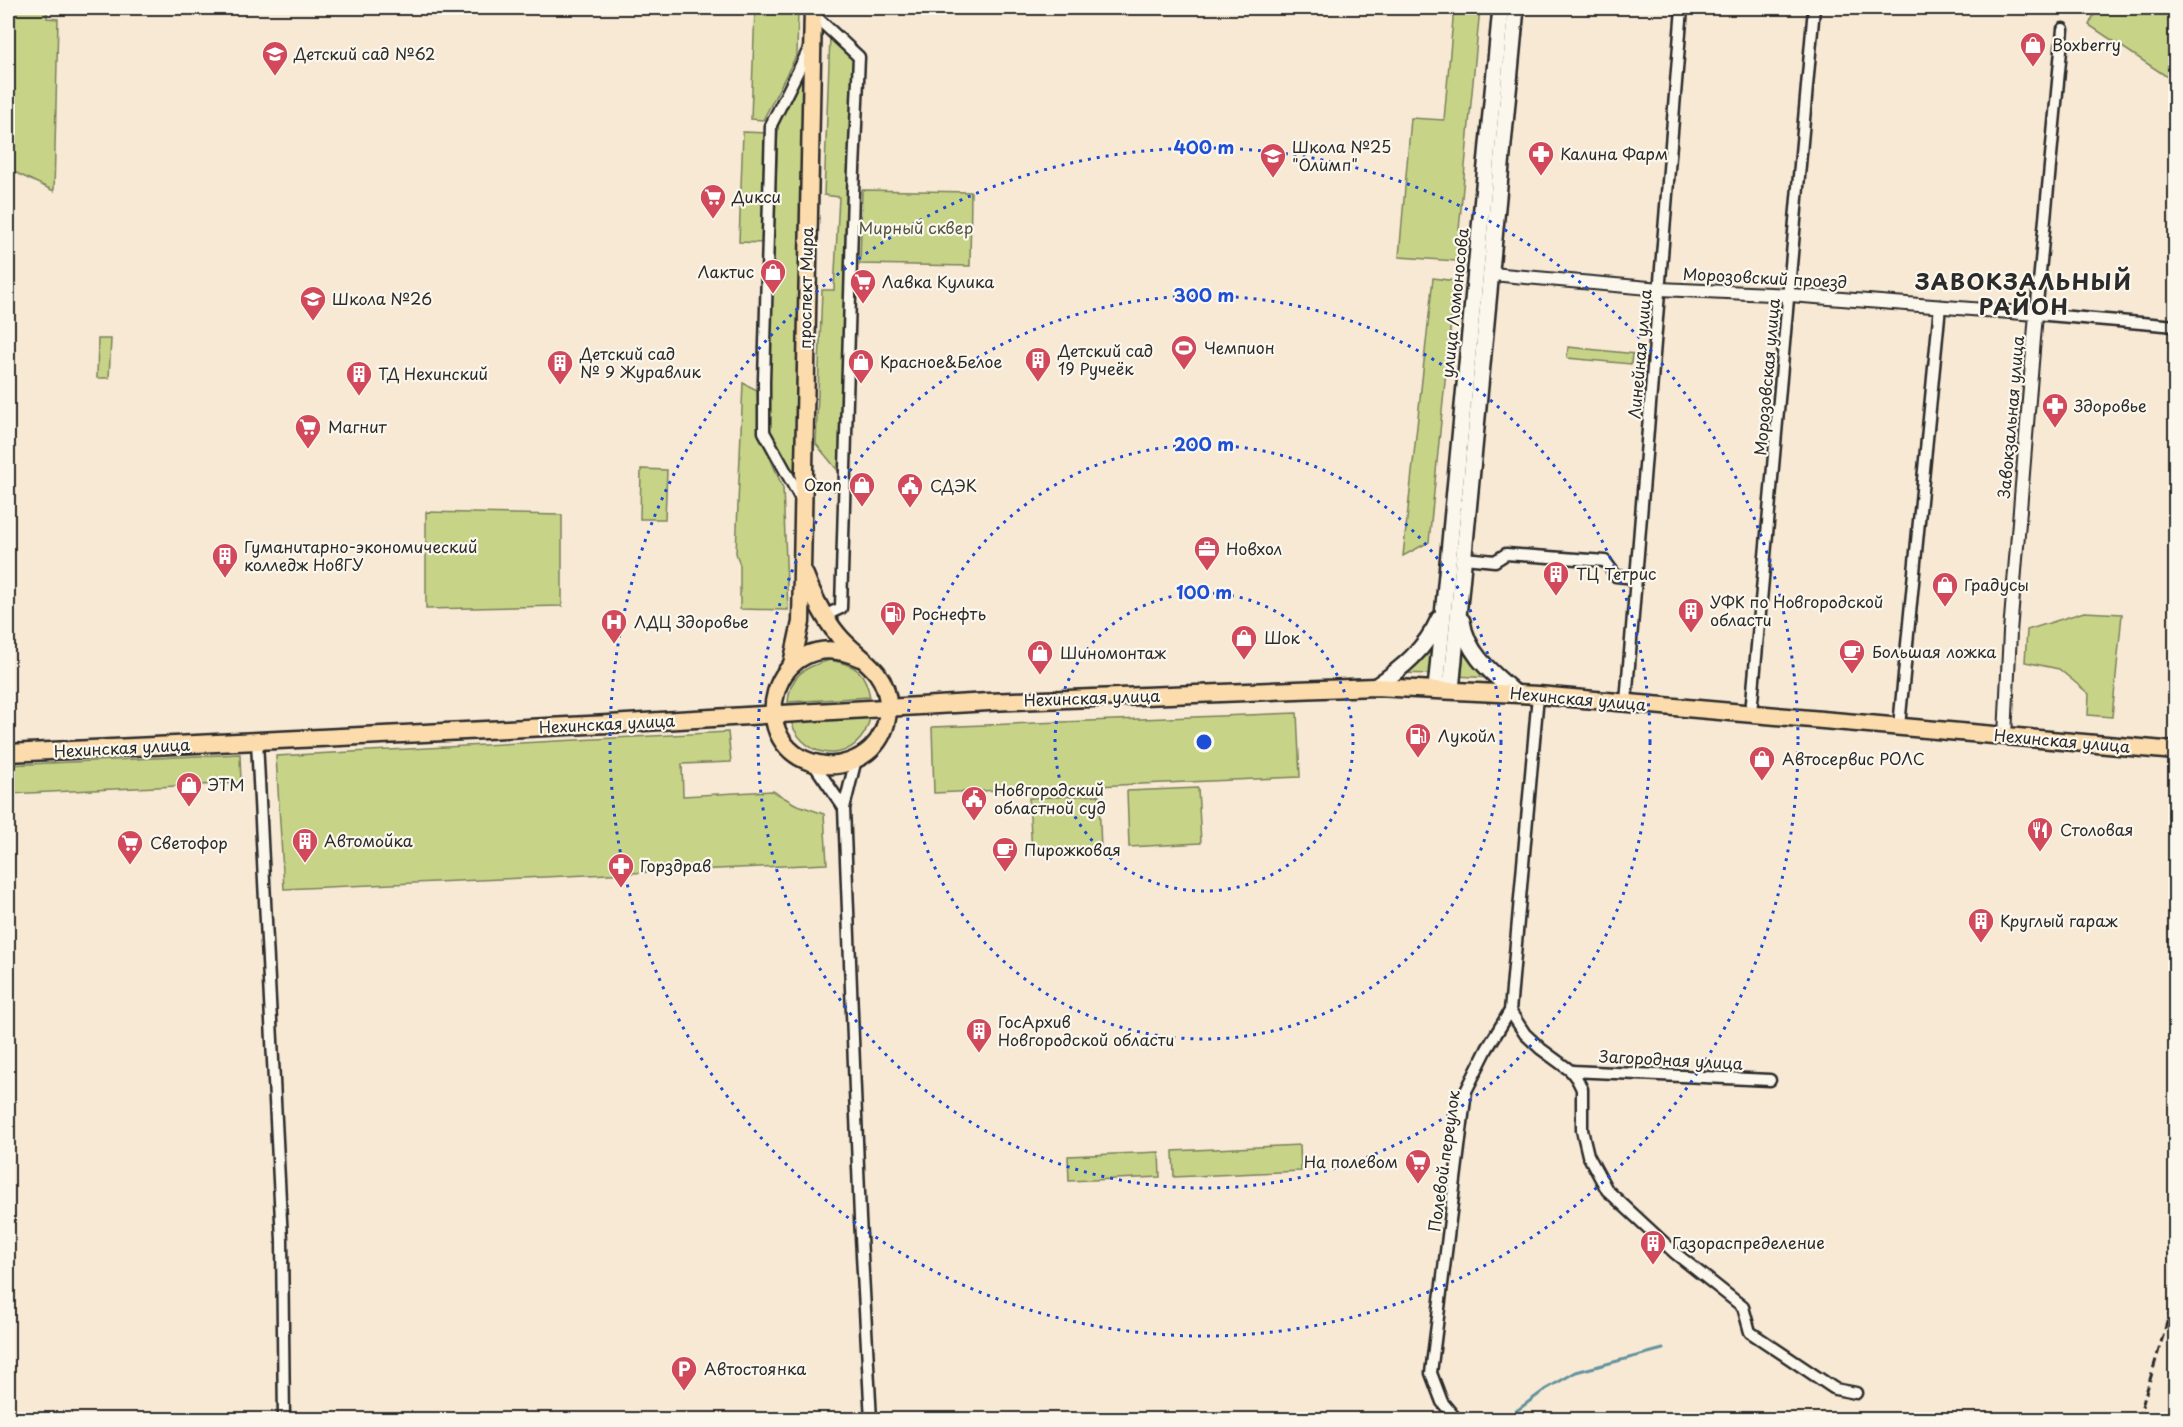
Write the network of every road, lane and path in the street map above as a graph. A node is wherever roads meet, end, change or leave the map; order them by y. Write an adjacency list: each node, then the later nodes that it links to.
1 (1501, 8): 14 (main road, улица Ломоносова)
2 (1516, 8): 8 (main road, улица Ломоносова)
3 (1682, 8): 9 (street, Линейная улица)
4 (1814, 8): 10 (street, Морозовская улица)
5 (813, 11): 7 (main road, проспект Мира); 21 (street)
6 (2063, 29): 12 (street, Завокзальная улица)
7 (812, 42): 15 (main road, проспект Мира); 15 (street)
8 (1492, 274): 9 (street, Морозовский проезд); 14 (main road, улица Ломоносова)
9 (1660, 289): 10 (street, Морозовский проезд); 18 (street, Линейная улица)
10 (1790, 295): 11 (street, Морозовский проезд); 30 (street, Морозовская улица)
11 (1940, 306): 12 (street, Морозовский проезд); 32 (street)
12 (2037, 314): 13 (street); 33 (street, Завокзальная улица)
13 (2175, 326)
14 (1468, 437): 16 (main road, улица Ломоносова); 20 (main road, улица Ломоносова)
15 (802, 502): 17 (main road, проспект Мира)
16 (1464, 558): 18 (street); 19 (main road, улица Ломоносова)
17 (802, 568): 21 (main road, проспект Мира); 23 (main road, проспект Мира)
18 (1636, 578): 28 (street, Линейная улица)
19 (1460, 599): 25 (main road, улица Ломоносова); 26 (main road, улица Ломоносова)
20 (1444, 602): 24 (main road, улица Ломоносова); 25 (main road, улица Ломоносова)
21 (824, 616): 22 (main road, проспект Мира)
22 (860, 658): 23 (main road); 29 (main road, проспект Мира)
23 (792, 663): 31 (main road, проспект Мира)
24 (1375, 687): 25 (main road, Нехинская улица); 29 (main road, Нехинская улица)
25 (1443, 689): 26 (main road, Нехинская улица)
26 (1515, 693): 27 (main road, Нехинская улица)
27 (1538, 695): 28 (main road, Нехинская улица); 40 (street, Полевой переулок)
28 (1626, 702): 30 (main road, Нехинская улица)
29 (888, 708): 31 (main road, Нехинская улица); 37 (main road)
30 (1751, 713): 32 (main road, Нехинская улица)
31 (773, 714): 34 (main road, Нехинская улица); 38 (main road, проспект Мира)
32 (1899, 726): 33 (main road, Нехинская улица)
33 (2005, 736): 35 (main road, Нехинская улица)
34 (257, 741): 36 (main road, Нехинская улица); 44 (street)
35 (2175, 751)
36 (8, 753)
37 (856, 759): 38 (main road); 39 (street)
38 (813, 763): 39 (street)
39 (843, 808): 45 (street)
40 (1510, 1011): 41 (street); 46 (street, Полевой переулок)
41 (1571, 1071): 42 (street, Загородная улица); 43 (street)
42 (1770, 1080)
43 (1856, 1392)
44 (284, 1419)
45 (871, 1419)
46 (1457, 1419)

